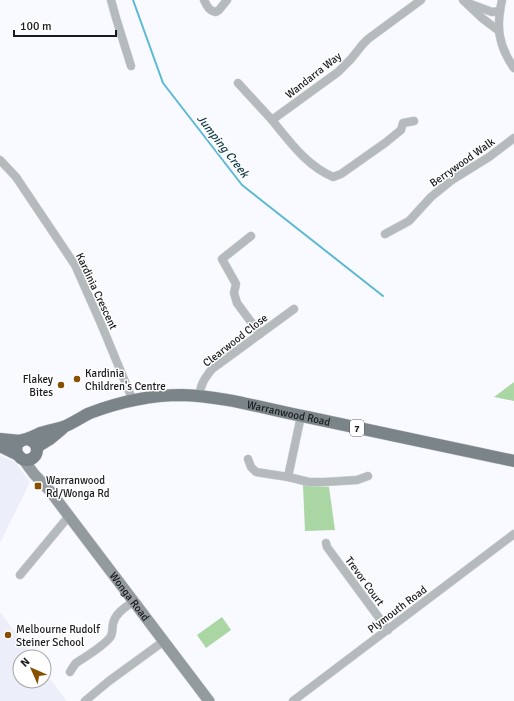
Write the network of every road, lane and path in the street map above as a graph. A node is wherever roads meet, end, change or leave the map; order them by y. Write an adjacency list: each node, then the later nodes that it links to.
1 (111, 0): 9 (street)
2 (204, 0): 3 (street)
3 (227, 0)
4 (421, 0): 12 (street, Wandarra Way)
5 (502, 0): 7 (street)
6 (464, 1): 7 (street); 8 (street)
7 (500, 11): 8 (street)
8 (499, 31): 10 (street)
9 (131, 66)
10 (514, 68)
11 (238, 83): 12 (street)
12 (272, 120): 13 (street)
13 (414, 121)
14 (514, 138): 16 (street, Berrywood Walk)
15 (0, 160): 21 (street, Kardinia Crescent)
16 (385, 234)
17 (251, 236): 19 (street)
18 (294, 309): 19 (street, Clearwood Close)
19 (260, 334): 20 (street, Clearwood Close)
20 (199, 396): 21 (main road, Warranwood Road / 7); 22 (main road, Warranwood Road / 7)
21 (132, 400): 23 (main road, Warranwood Road / 7)
22 (301, 416): 29 (main road, Warranwood Road / 7); 31 (street)
23 (65, 426): 25 (main road, Warranwood Road / 7); 27 (main road, Warranwood Road / 7)
24 (0, 439): 25 (main road, 7)
25 (24, 440): 27 (main road); 27 (main road)
26 (0, 446): 27 (main road, Wonga Road)
27 (28, 455): 32 (main road, Wonga Road)
28 (248, 459): 31 (street)
29 (514, 461)
30 (368, 476): 31 (street)
31 (288, 477)
32 (69, 516): 35 (street); 36 (main road, Wonga Road)
33 (514, 534): 37 (street, Plymouth Road)
34 (326, 544): 37 (street, Trevor Court)
35 (20, 576)
36 (134, 601): 38 (main road, Wonga Road); 39 (street)
37 (388, 630): 42 (street, Plymouth Road)
38 (164, 641): 40 (street); 41 (main road, Wonga Road)
39 (70, 672)
40 (85, 701)
41 (209, 701)
42 (293, 701)

